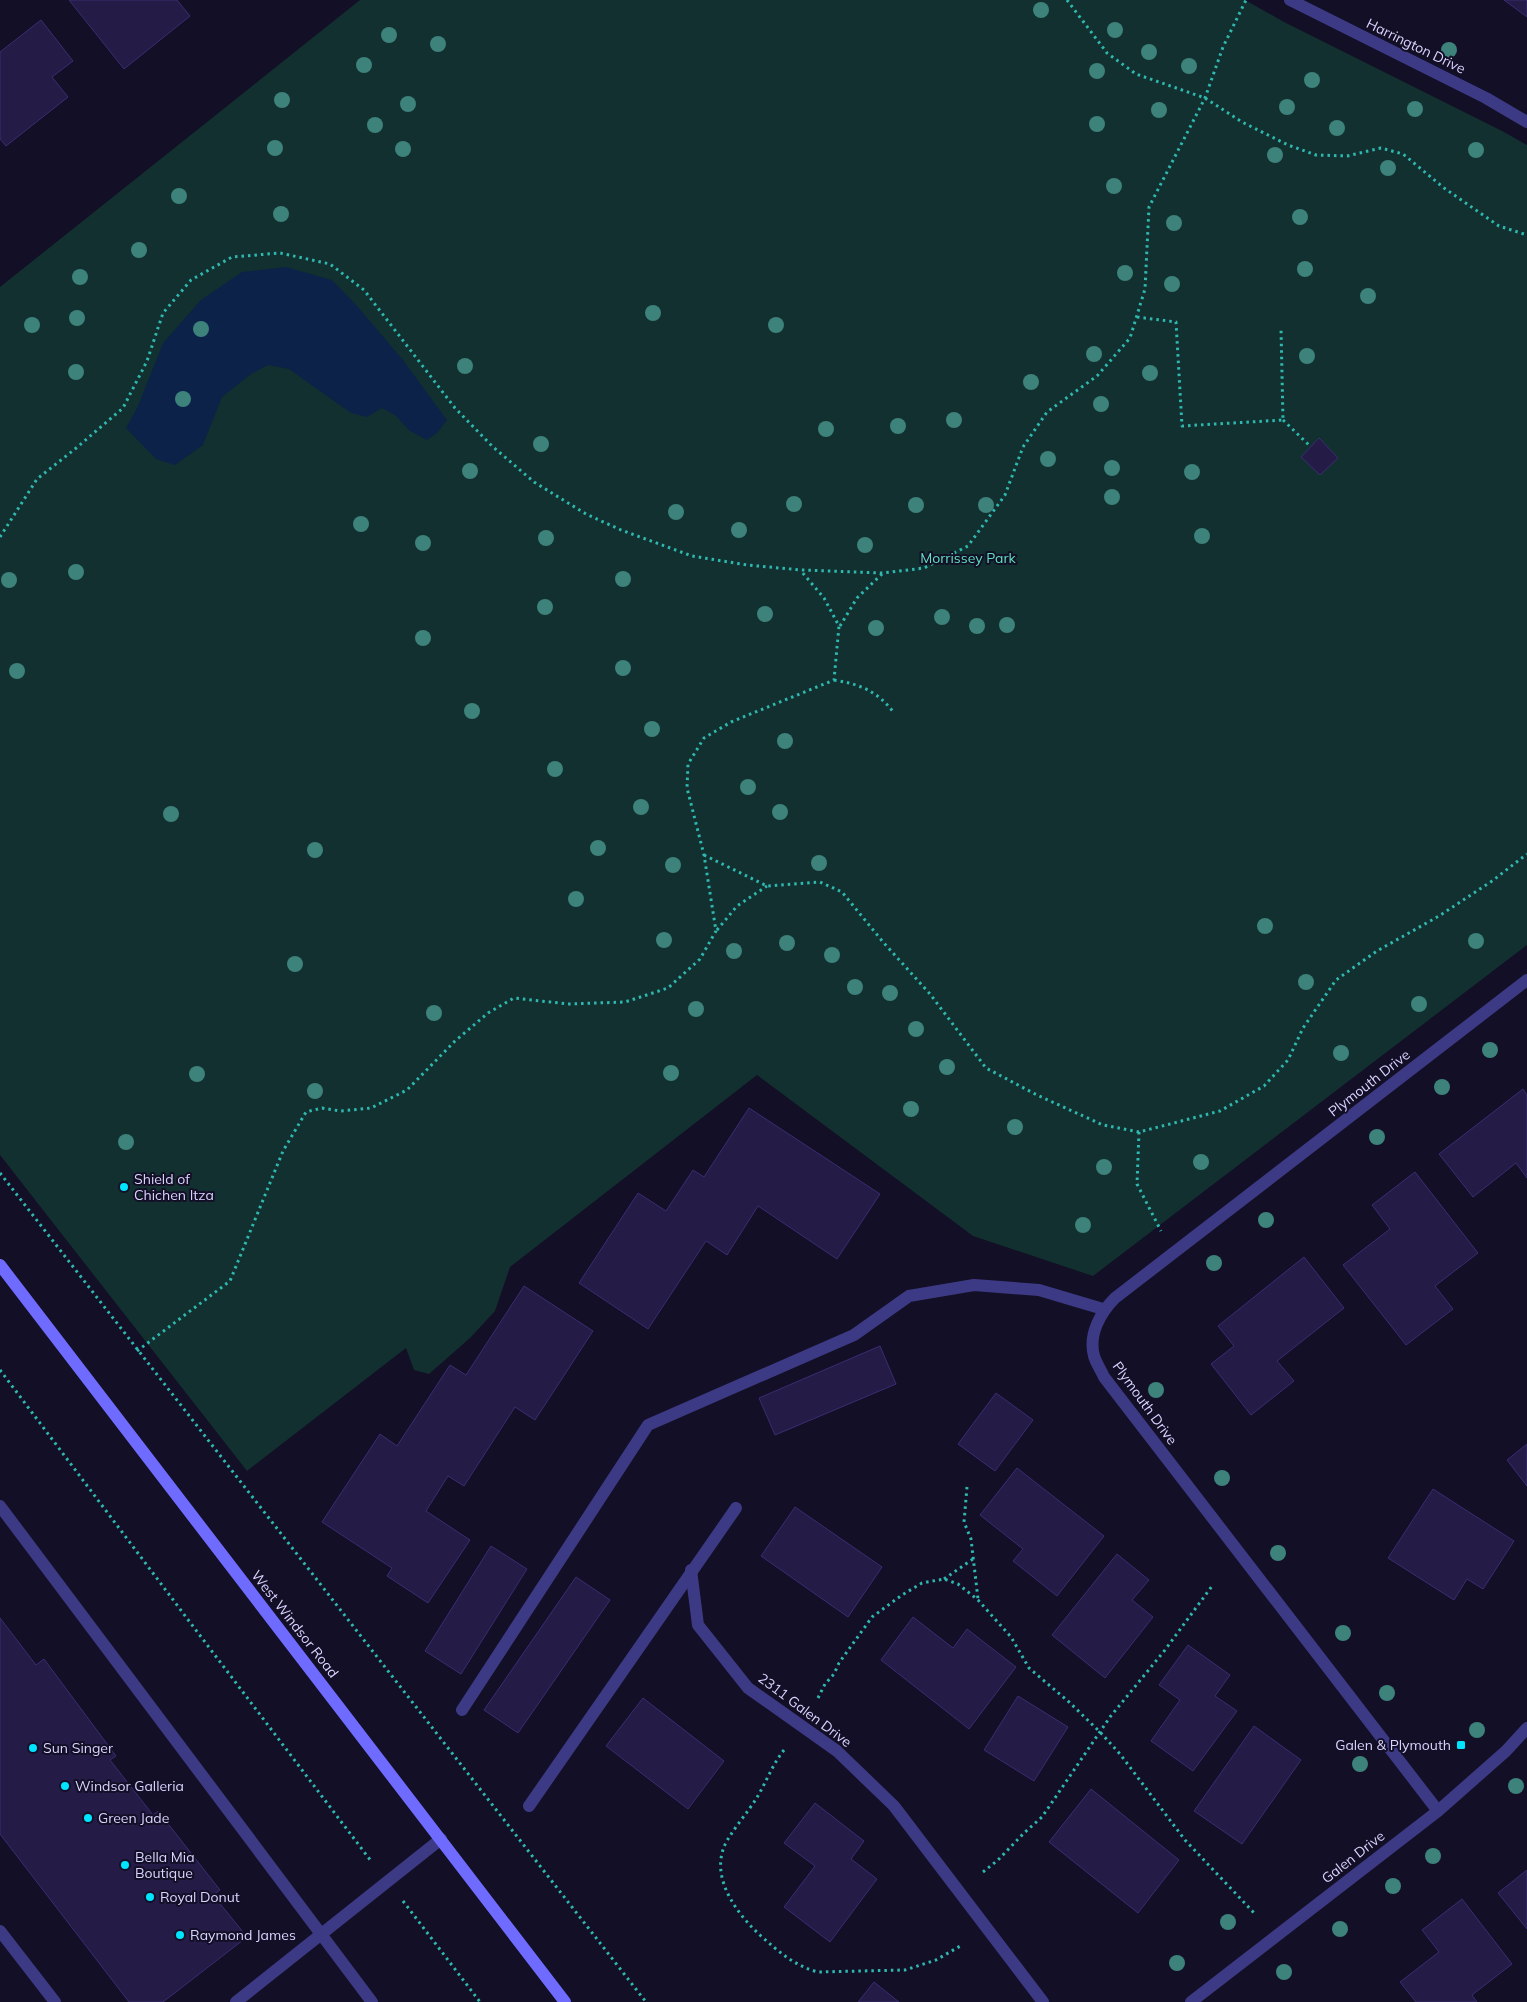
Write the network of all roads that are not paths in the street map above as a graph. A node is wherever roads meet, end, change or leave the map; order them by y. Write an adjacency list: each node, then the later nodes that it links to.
1 (1299, 2): 2 (street, Harrington Drive)
2 (1527, 122)
3 (1527, 980): 5 (street, Plymouth Drive)
4 (0, 1265): 13 (main road, West Windsor Road)
5 (1104, 1309): 9 (street); 12 (street, Plymouth Drive)
6 (0, 1506): 15 (street)
7 (736, 1508): 8 (street)
8 (691, 1570): 11 (street); 20 (street, 2311 Galen Drive)
9 (462, 1710)
10 (1527, 1728): 12 (street, Galen Drive)
11 (529, 1806)
12 (1438, 1811): 21 (street, Galen Drive)
13 (441, 1839): 15 (street); 19 (main road, West Windsor Road)
14 (0, 1930): 16 (street)
15 (322, 1934): 17 (street); 18 (street)
16 (56, 2002)
17 (236, 2002)
18 (372, 2002)
19 (565, 2002)
20 (1042, 2002)
21 (1191, 2002)

